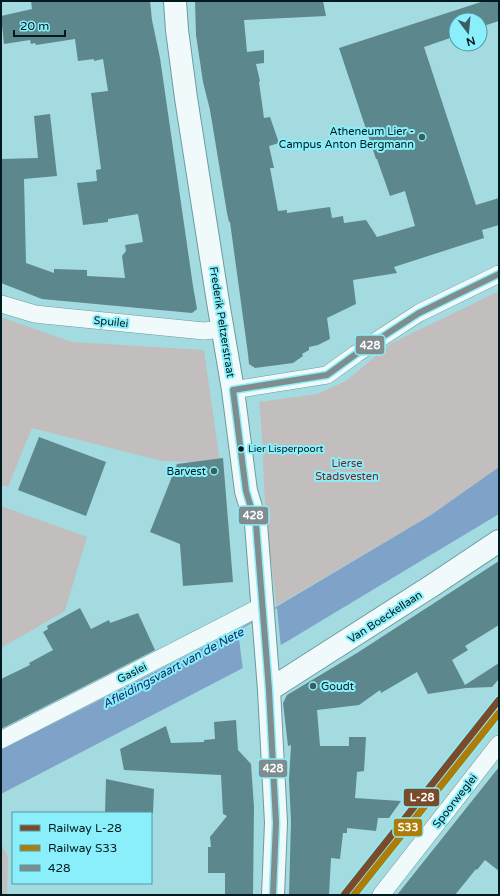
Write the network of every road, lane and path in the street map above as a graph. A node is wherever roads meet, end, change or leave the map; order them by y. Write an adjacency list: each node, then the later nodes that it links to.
1 (175, 1): 4 (street, Frederik Peltzerstraat)
2 (499, 274): 5 (street)
3 (1, 304): 4 (street, Spuilei)
4 (222, 329): 5 (street, Frederik Peltzerstraat)
5 (233, 390): 7 (street, Frederik Peltzerstraat)
6 (499, 541): 8 (street, Van Boeckellaan)
7 (263, 610): 8 (street, Frederik Peltzerstraat); 9 (street, Gaslei)
8 (269, 690): 11 (street, Frederik Peltzerstraat)
9 (1, 740)
10 (499, 744): 12 (street, Spoorweglei)
11 (273, 895)
12 (381, 895)

